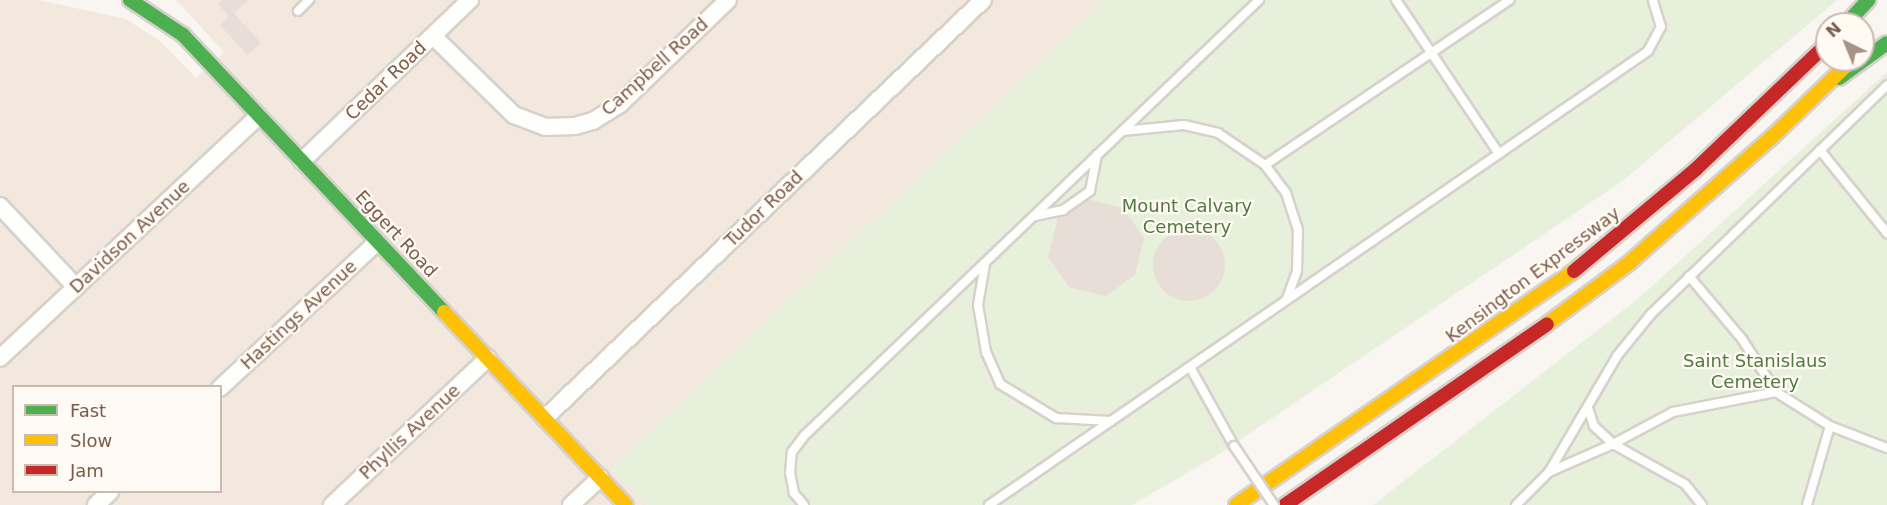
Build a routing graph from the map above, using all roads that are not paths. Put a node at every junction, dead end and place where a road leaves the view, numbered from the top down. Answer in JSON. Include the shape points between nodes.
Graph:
{"nodes":[{"id":1,"x":130,"y":0,"type":"edge"},
{"id":2,"x":309,"y":0,"type":"edge"},
{"id":3,"x":470,"y":0,"type":"edge"},
{"id":4,"x":728,"y":0,"type":"edge"},
{"id":5,"x":983,"y":0,"type":"edge"},
{"id":6,"x":1259,"y":0,"type":"edge"},
{"id":7,"x":1396,"y":0,"type":"edge"},
{"id":8,"x":1510,"y":0,"type":"edge"},
{"id":9,"x":1653,"y":0,"type":"edge"},
{"id":10,"x":1868,"y":0,"type":"edge"},
{"id":11,"x":154,"y":6,"type":"edge"},
{"id":12,"x":298,"y":11,"type":"dead end"},
{"id":13,"x":1857,"y":12,"type":"edge"},
{"id":14,"x":433,"y":36,"type":"junction"},
{"id":15,"x":1883,"y":37,"type":"edge"},
{"id":16,"x":1432,"y":53,"type":"junction"},
{"id":17,"x":1815,"y":56,"type":"edge"},
{"id":18,"x":1840,"y":72,"type":"edge"},
{"id":19,"x":1887,"y":85,"type":"edge"},
{"id":20,"x":1821,"y":92,"type":"junction"},
{"id":21,"x":259,"y":116,"type":"junction"},
{"id":22,"x":1123,"y":131,"type":"junction"},
{"id":23,"x":1820,"y":150,"type":"junction"},
{"id":24,"x":1499,"y":154,"type":"junction"},
{"id":25,"x":1097,"y":155,"type":"junction"},
{"id":26,"x":302,"y":161,"type":"junction"},
{"id":27,"x":1265,"y":165,"type":"junction"},
{"id":28,"x":0,"y":206,"type":"edge"},
{"id":29,"x":1033,"y":216,"type":"junction"},
{"id":30,"x":1887,"y":233,"type":"edge"},
{"id":31,"x":377,"y":242,"type":"junction"},
{"id":32,"x":985,"y":262,"type":"junction"},
{"id":33,"x":1689,"y":276,"type":"junction"},
{"id":34,"x":76,"y":287,"type":"junction"},
{"id":35,"x":1287,"y":299,"type":"junction"},
{"id":36,"x":0,"y":358,"type":"edge"},
{"id":37,"x":488,"y":358,"type":"junction"},
{"id":38,"x":1190,"y":367,"type":"junction"},
{"id":39,"x":222,"y":386,"type":"edge"},
{"id":40,"x":1776,"y":392,"type":"junction"},
{"id":41,"x":1588,"y":407,"type":"junction"},
{"id":42,"x":545,"y":418,"type":"junction"},
{"id":43,"x":1112,"y":421,"type":"junction"},
{"id":44,"x":1830,"y":426,"type":"junction"},
{"id":45,"x":1613,"y":444,"type":"junction"},
{"id":46,"x":1887,"y":448,"type":"edge"},
{"id":47,"x":1550,"y":472,"type":"junction"},
{"id":48,"x":600,"y":478,"type":"junction"},
{"id":49,"x":109,"y":493,"type":"edge"},
{"id":50,"x":96,"y":505,"type":"edge"},
{"id":51,"x":332,"y":505,"type":"edge"},
{"id":52,"x":571,"y":505,"type":"edge"},
{"id":53,"x":626,"y":505,"type":"edge"},
{"id":54,"x":804,"y":505,"type":"edge"},
{"id":55,"x":989,"y":505,"type":"edge"},
{"id":56,"x":1236,"y":505,"type":"edge"},
{"id":57,"x":1274,"y":505,"type":"edge"},
{"id":58,"x":1285,"y":505,"type":"edge"},
{"id":59,"x":1516,"y":505,"type":"edge"},
{"id":60,"x":1702,"y":505,"type":"edge"},
{"id":61,"x":1807,"y":505,"type":"edge"}],
"edges":[{"from":1,"to":11,"type":"main road","name":"Eggert Road"},
{"from":2,"to":12,"type":"lane"},
{"from":3,"to":14,"type":"street","name":"Cedar Road"},
{"from":4,"to":14,"type":"street","name":"Campbell Road","via":[[619,105],[593,121],[575,126],[545,127],[514,116]]},
{"from":5,"to":42,"type":"street","name":"Tudor Road"},
{"from":6,"to":22,"type":"lane"},
{"from":7,"to":16,"type":"lane"},
{"from":8,"to":16,"type":"lane"},
{"from":9,"to":24,"type":"lane","via":[[1661,27],[1648,51]]},
{"from":10,"to":13,"type":"main road"},
{"from":11,"to":21,"type":"main road","name":"Eggert Road"},
{"from":14,"to":26,"type":"street","name":"Cedar Road"},
{"from":15,"to":20,"type":"main road"},
{"from":16,"to":24,"type":"lane"},
{"from":16,"to":27,"type":"lane"},
{"from":17,"to":56,"type":"main road","name":"Kensington Expressway","via":[[1696,170],[1576,269]]},
{"from":18,"to":20,"type":"main road"},
{"from":19,"to":23,"type":"lane"},
{"from":20,"to":58,"type":"main road","via":[[1629,263],[1531,336]]},
{"from":21,"to":26,"type":"main road","name":"Eggert Road"},
{"from":21,"to":34,"type":"street","name":"Davidson Avenue"},
{"from":22,"to":25,"type":"lane"},
{"from":22,"to":27,"type":"lane","via":[[1184,125],[1218,133]]},
{"from":23,"to":30,"type":"lane"},
{"from":23,"to":33,"type":"lane"},
{"from":24,"to":35,"type":"lane"},
{"from":25,"to":29,"type":"lane"},
{"from":25,"to":29,"type":"lane","via":[[1090,191],[1063,210]]},
{"from":26,"to":31,"type":"main road","name":"Eggert Road"},
{"from":27,"to":35,"type":"lane","via":[[1286,194],[1298,230],[1297,271]]},
{"from":28,"to":34,"type":"street"},
{"from":29,"to":32,"type":"lane"},
{"from":31,"to":37,"type":"main road","name":"Eggert Road"},
{"from":31,"to":39,"type":"street","name":"Hastings Avenue"},
{"from":32,"to":43,"type":"lane","via":[[978,305],[986,352],[1000,384],[1056,417]]},
{"from":32,"to":54,"type":"lane","via":[[792,452],[790,473],[794,493]]},
{"from":33,"to":40,"type":"lane","via":[[1742,339]]},
{"from":33,"to":41,"type":"lane","via":[[1617,356]]},
{"from":34,"to":36,"type":"street","name":"Davidson Avenue"},
{"from":35,"to":38,"type":"lane"},
{"from":37,"to":42,"type":"main road","name":"Eggert Road"},
{"from":37,"to":51,"type":"street","name":"Phyllis Avenue"},
{"from":38,"to":43,"type":"lane"},
{"from":38,"to":57,"type":"lane","bridge":true,"via":[[1234,446]]},
{"from":40,"to":44,"type":"lane"},
{"from":40,"to":45,"type":"lane","via":[[1673,412]]},
{"from":41,"to":45,"type":"lane","via":[[1594,426]]},
{"from":41,"to":47,"type":"lane"},
{"from":42,"to":48,"type":"main road","name":"Eggert Road"},
{"from":43,"to":55,"type":"lane"},
{"from":44,"to":46,"type":"lane"},
{"from":44,"to":61,"type":"lane"},
{"from":45,"to":47,"type":"lane"},
{"from":45,"to":60,"type":"lane","via":[[1684,484]]},
{"from":47,"to":59,"type":"lane"},
{"from":48,"to":52,"type":"street"},
{"from":48,"to":53,"type":"main road","name":"Eggert Road"},
{"from":49,"to":50,"type":"street"}]}
